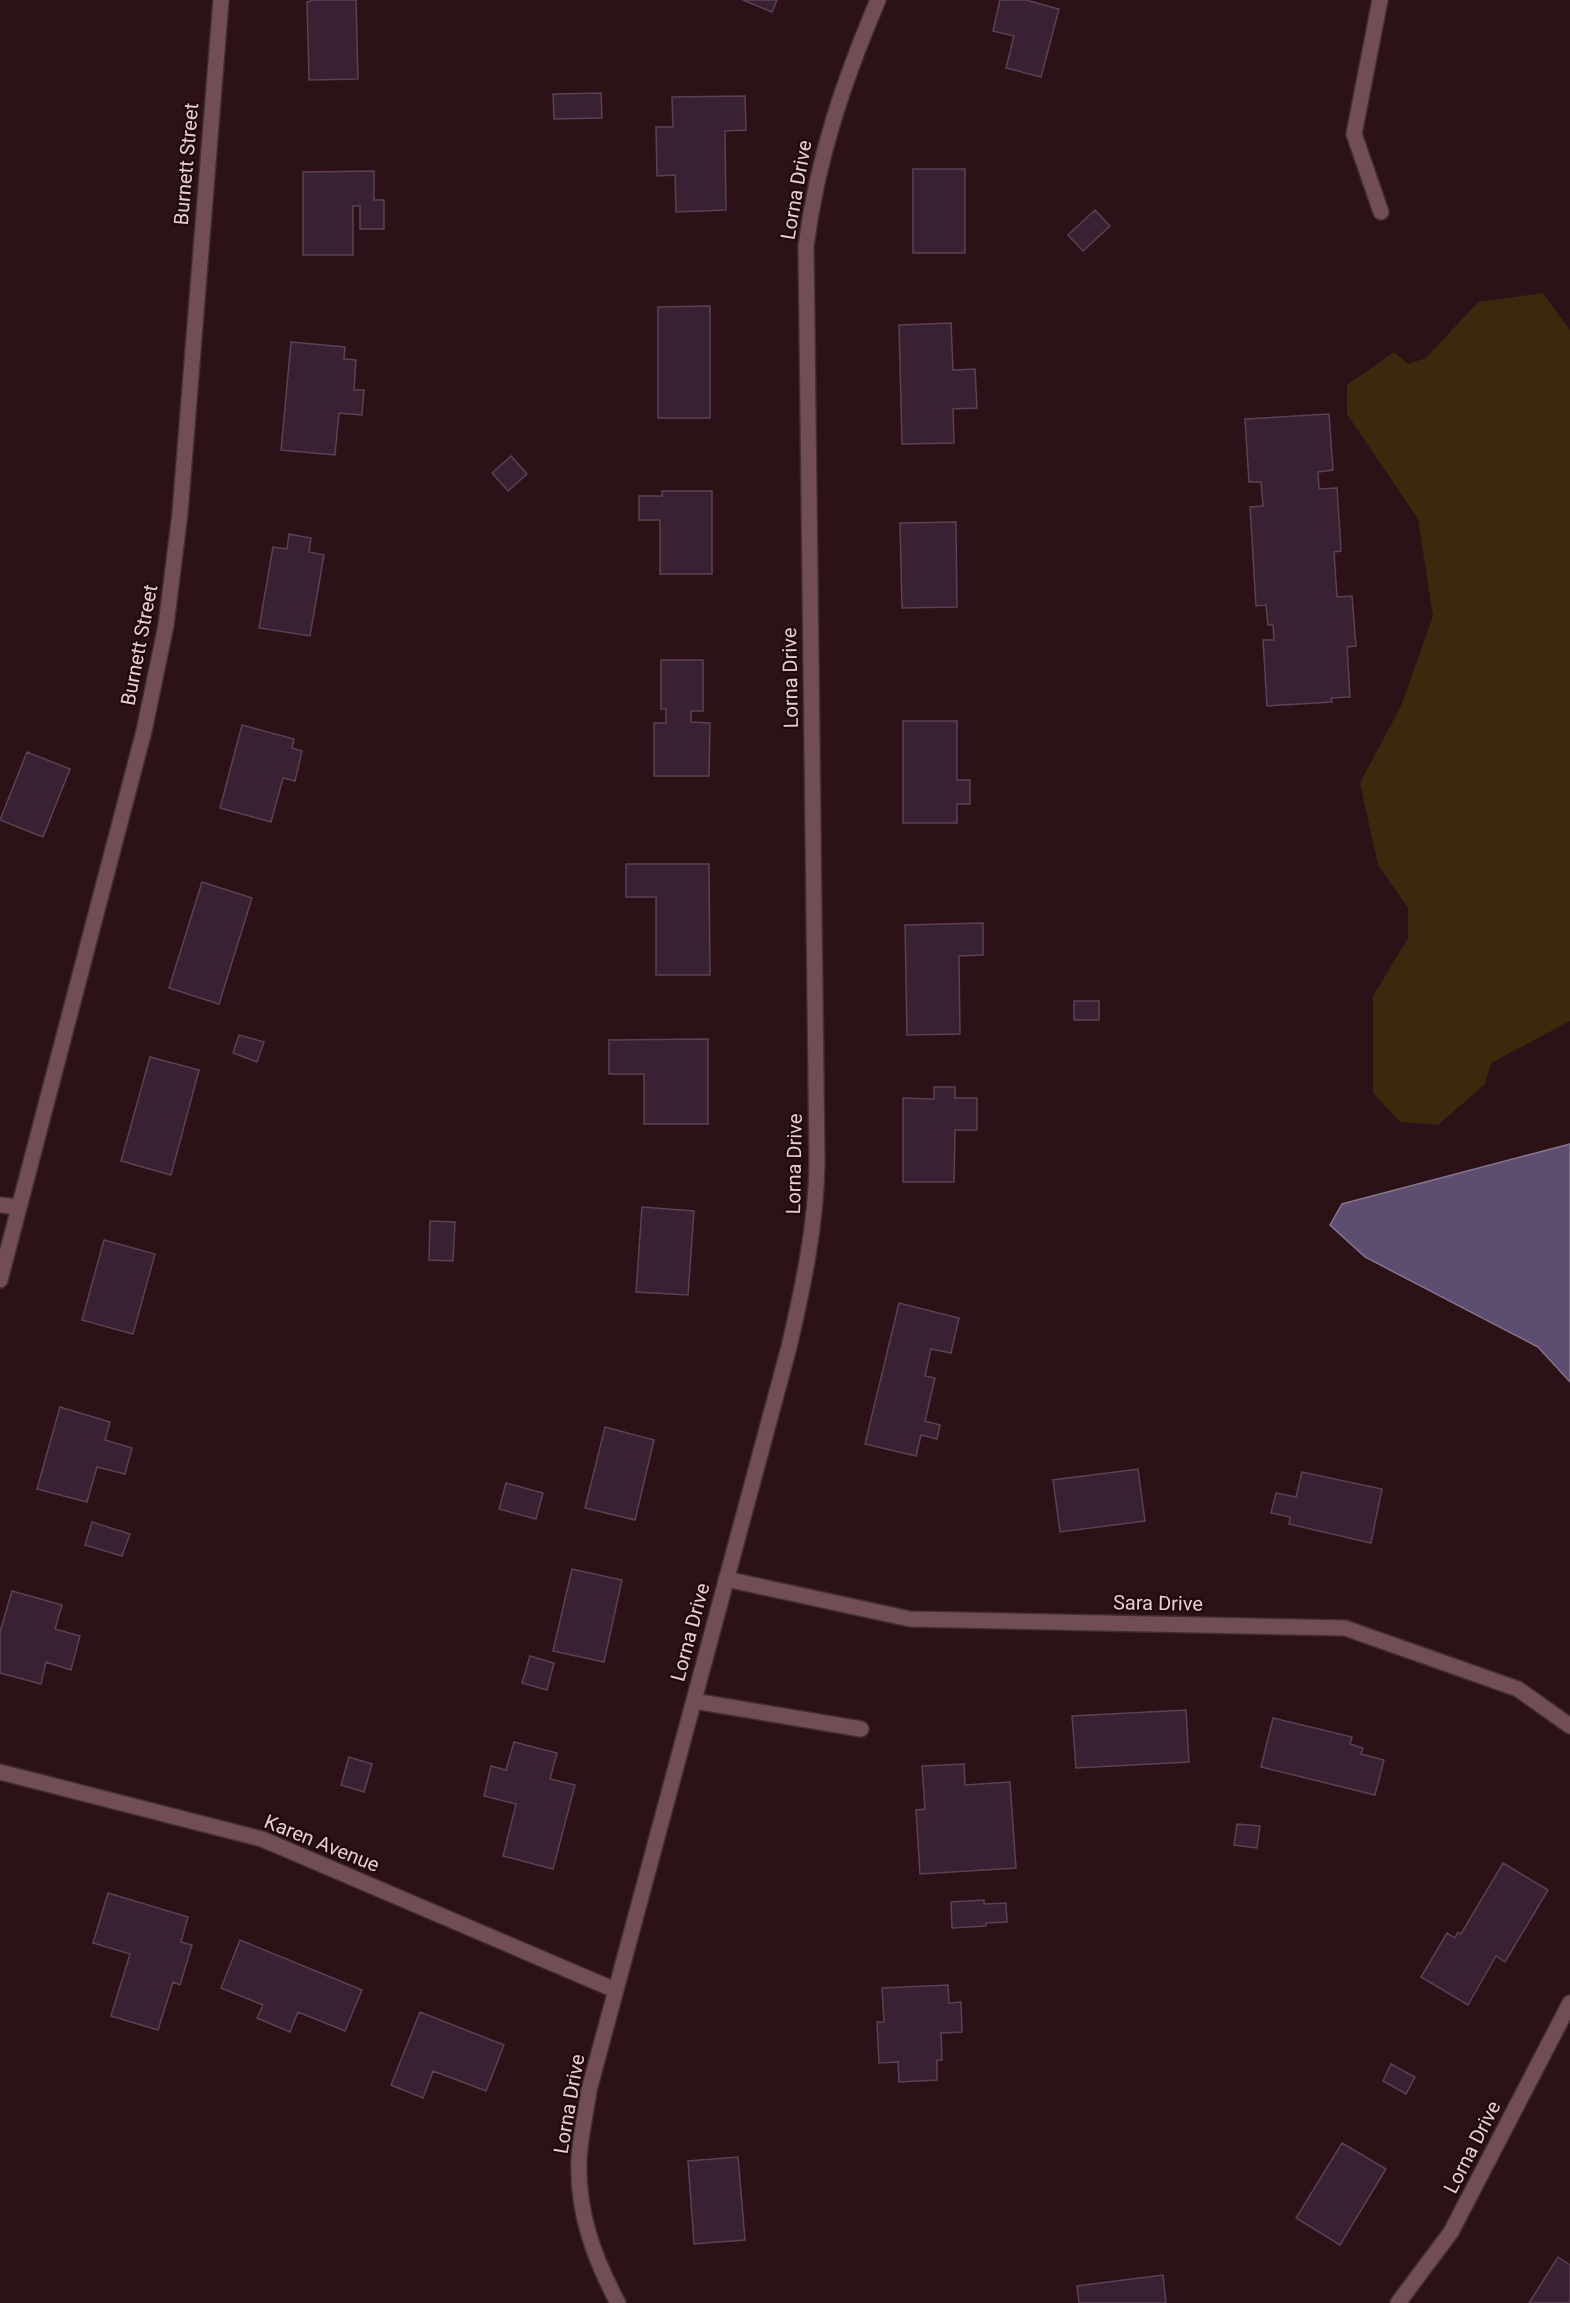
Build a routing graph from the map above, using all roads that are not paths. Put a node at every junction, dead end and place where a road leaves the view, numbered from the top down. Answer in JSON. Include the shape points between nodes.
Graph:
{"nodes":[{"id":1,"x":221,"y":0,"type":"edge"},
{"id":2,"x":878,"y":0,"type":"edge"},
{"id":3,"x":1380,"y":0,"type":"edge"},
{"id":4,"x":1381,"y":212,"type":"dead end"},
{"id":5,"x":0,"y":1205,"type":"edge"},
{"id":6,"x":19,"y":1207,"type":"junction"},
{"id":7,"x":0,"y":1280,"type":"edge"},
{"id":8,"x":726,"y":1579,"type":"junction"},
{"id":9,"x":693,"y":1701,"type":"junction"},
{"id":10,"x":1570,"y":1726,"type":"edge"},
{"id":11,"x":861,"y":1729,"type":"dead end"},
{"id":12,"x":0,"y":1773,"type":"edge"},
{"id":13,"x":615,"y":1990,"type":"junction"},
{"id":14,"x":1570,"y":2003,"type":"edge"},
{"id":15,"x":618,"y":2303,"type":"edge"},
{"id":16,"x":1398,"y":2303,"type":"edge"}],
"edges":[{"from":1,"to":6,"type":"street","name":"Burnett Street","via":[[180,513],[169,606],[144,731]]},
{"from":2,"to":8,"type":"street","name":"Lorna Drive","via":[[847,72],[832,120],[806,246],[815,1211],[789,1347]]},
{"from":3,"to":4,"type":"street","via":[[1354,134]]},
{"from":5,"to":6,"type":"street"},
{"from":6,"to":7,"type":"street","name":"Burnett Street"},
{"from":8,"to":9,"type":"street","name":"Lorna Drive"},
{"from":8,"to":10,"type":"street","name":"Sara Drive","via":[[910,1619],[1345,1628],[1518,1689]]},
{"from":9,"to":11,"type":"street"},
{"from":9,"to":13,"type":"street","name":"Lorna Drive"},
{"from":12,"to":13,"type":"street","name":"Karen Avenue","via":[[262,1839]]},
{"from":13,"to":15,"type":"street","name":"Lorna Drive","via":[[589,2090],[579,2159],[585,2221],[600,2267]]},
{"from":14,"to":16,"type":"street","name":"Lorna Drive","via":[[1451,2232]]}]}
